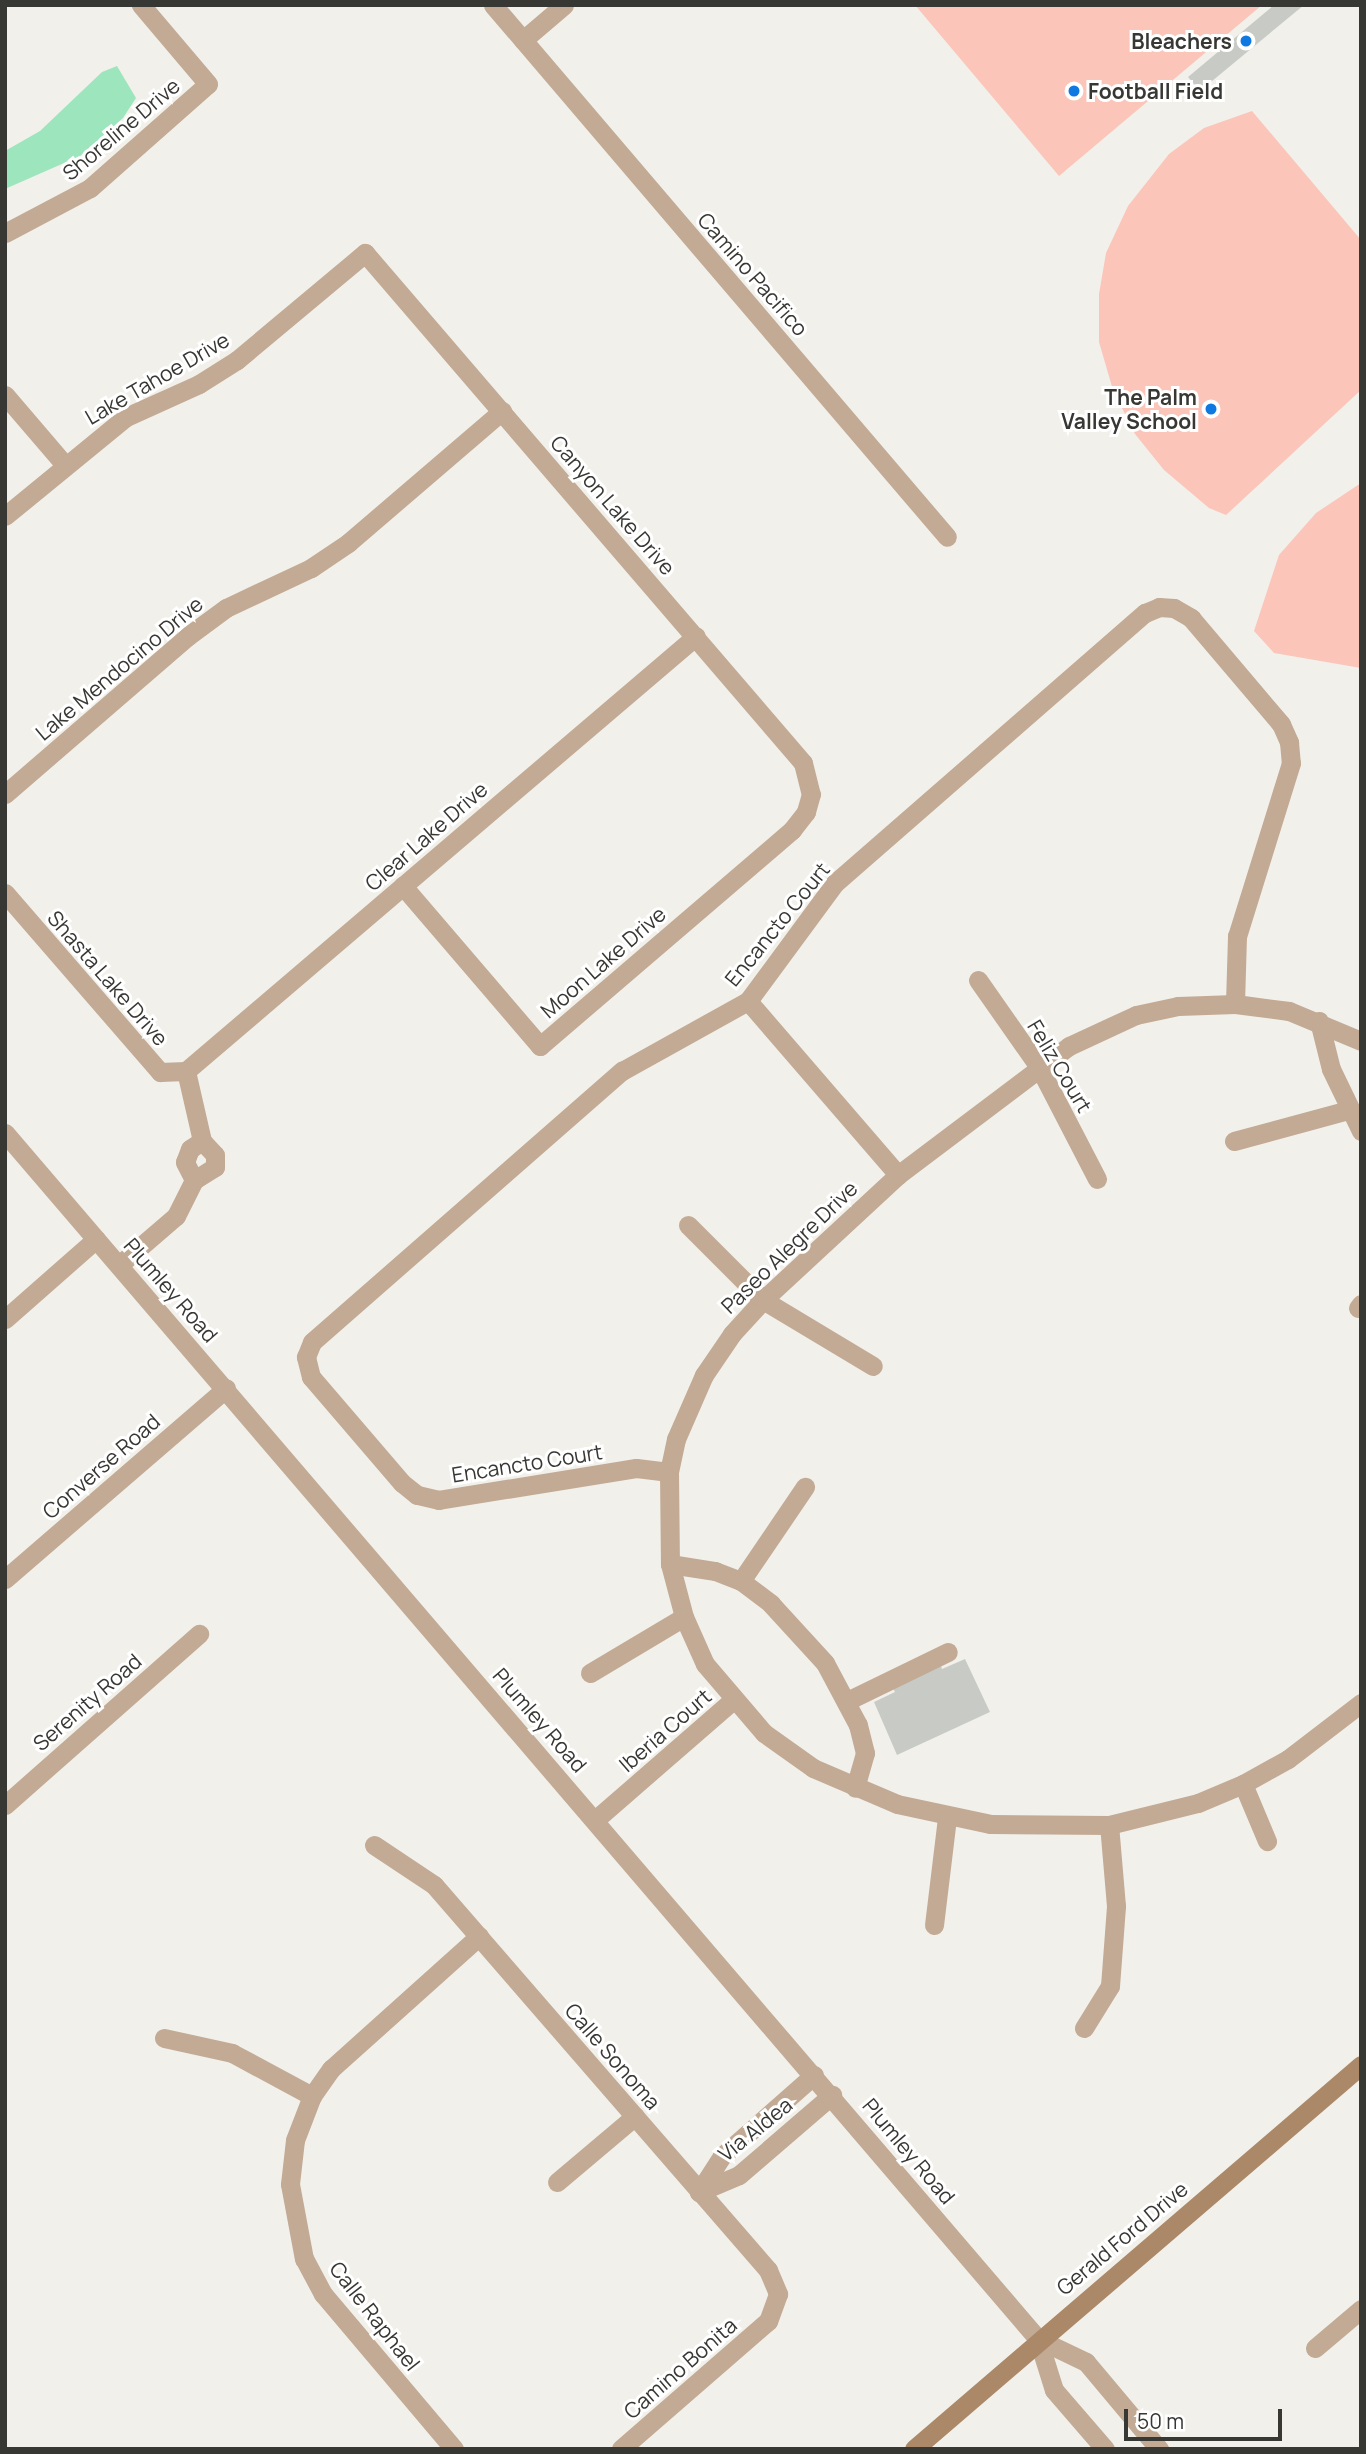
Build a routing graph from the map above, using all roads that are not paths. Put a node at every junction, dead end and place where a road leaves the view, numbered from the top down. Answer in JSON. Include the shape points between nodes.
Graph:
{"nodes":[{"id":1,"x":141,"y":5,"type":"edge"},
{"id":2,"x":493,"y":5,"type":"edge"},
{"id":3,"x":564,"y":5,"type":"edge"},
{"id":4,"x":523,"y":40,"type":"junction"},
{"id":5,"x":5,"y":233,"type":"edge"},
{"id":6,"x":365,"y":254,"type":"joint"},
{"id":7,"x":5,"y":395,"type":"edge"},
{"id":8,"x":502,"y":411,"type":"junction"},
{"id":9,"x":65,"y":465,"type":"junction"},
{"id":10,"x":5,"y":516,"type":"edge"},
{"id":11,"x":947,"y":537,"type":"dead end"},
{"id":12,"x":696,"y":636,"type":"junction"},
{"id":13,"x":5,"y":793,"type":"edge"},
{"id":14,"x":811,"y":794,"type":"joint"},
{"id":15,"x":403,"y":886,"type":"junction"},
{"id":16,"x":5,"y":893,"type":"edge"},
{"id":17,"x":978,"y":980,"type":"dead end"},
{"id":18,"x":748,"y":1001,"type":"junction"},
{"id":19,"x":1235,"y":1004,"type":"junction"},
{"id":20,"x":1319,"y":1021,"type":"junction"},
{"id":21,"x":1361,"y":1041,"type":"edge"},
{"id":22,"x":1039,"y":1068,"type":"junction"},
{"id":23,"x":186,"y":1071,"type":"junction"},
{"id":24,"x":1348,"y":1110,"type":"junction"},
{"id":25,"x":1361,"y":1131,"type":"edge"},
{"id":26,"x":5,"y":1133,"type":"edge"},
{"id":27,"x":1234,"y":1141,"type":"dead end"},
{"id":28,"x":898,"y":1175,"type":"junction"},
{"id":29,"x":1097,"y":1179,"type":"dead end"},
{"id":30,"x":688,"y":1224,"type":"dead end"},
{"id":31,"x":96,"y":1239,"type":"junction"},
{"id":32,"x":119,"y":1265,"type":"junction"},
{"id":33,"x":763,"y":1300,"type":"junction"},
{"id":34,"x":5,"y":1319,"type":"edge"},
{"id":35,"x":873,"y":1366,"type":"dead end"},
{"id":36,"x":226,"y":1388,"type":"junction"},
{"id":37,"x":669,"y":1472,"type":"junction"},
{"id":38,"x":805,"y":1487,"type":"dead end"},
{"id":39,"x":670,"y":1564,"type":"junction"},
{"id":40,"x":5,"y":1579,"type":"edge"},
{"id":41,"x":741,"y":1581,"type":"junction"},
{"id":42,"x":684,"y":1617,"type":"junction"},
{"id":43,"x":199,"y":1634,"type":"dead end"},
{"id":44,"x":948,"y":1652,"type":"dead end"},
{"id":45,"x":590,"y":1674,"type":"dead end"},
{"id":46,"x":732,"y":1701,"type":"junction"},
{"id":47,"x":847,"y":1701,"type":"junction"},
{"id":48,"x":1361,"y":1703,"type":"edge"},
{"id":49,"x":1243,"y":1784,"type":"junction"},
{"id":50,"x":855,"y":1788,"type":"junction"},
{"id":51,"x":5,"y":1805,"type":"edge"},
{"id":52,"x":947,"y":1817,"type":"junction"},
{"id":53,"x":595,"y":1820,"type":"junction"},
{"id":54,"x":1109,"y":1825,"type":"junction"},
{"id":55,"x":1267,"y":1841,"type":"dead end"},
{"id":56,"x":374,"y":1845,"type":"dead end"},
{"id":57,"x":934,"y":1925,"type":"dead end"},
{"id":58,"x":478,"y":1936,"type":"junction"},
{"id":59,"x":1084,"y":2028,"type":"dead end"},
{"id":60,"x":164,"y":2038,"type":"dead end"},
{"id":61,"x":1361,"y":2065,"type":"edge"},
{"id":62,"x":814,"y":2075,"type":"junction"},
{"id":63,"x":832,"y":2095,"type":"junction"},
{"id":64,"x":312,"y":2096,"type":"junction"},
{"id":65,"x":635,"y":2116,"type":"junction"},
{"id":66,"x":557,"y":2182,"type":"dead end"},
{"id":67,"x":699,"y":2192,"type":"junction"},
{"id":68,"x":1361,"y":2309,"type":"edge"},
{"id":69,"x":768,"y":2321,"type":"joint"},
{"id":70,"x":1038,"y":2339,"type":"junction"},
{"id":71,"x":1315,"y":2348,"type":"dead end"},
{"id":72,"x":454,"y":2449,"type":"edge"},
{"id":73,"x":621,"y":2449,"type":"edge"},
{"id":74,"x":914,"y":2449,"type":"edge"},
{"id":75,"x":1105,"y":2449,"type":"edge"},
{"id":76,"x":1159,"y":2449,"type":"edge"}],
"edges":[{"from":1,"to":5,"type":"street","name":"Shoreline Drive","via":[[208,84],[90,188]]},
{"from":2,"to":4,"type":"street","name":"Camino Pacifico"},
{"from":3,"to":4,"type":"street"},
{"from":4,"to":11,"type":"street","name":"Camino Pacifico"},
{"from":6,"to":8,"type":"street","name":"Canyon Lake Drive"},
{"from":6,"to":9,"type":"street","name":"Lake Tahoe Drive","via":[[237,360],[199,384],[126,417]]},
{"from":7,"to":9,"type":"street"},
{"from":8,"to":12,"type":"street","name":"Canyon Lake Drive"},
{"from":8,"to":13,"type":"street","name":"Lake Mendocino Drive","via":[[348,543],[311,568],[226,608],[188,636]]},
{"from":9,"to":10,"type":"street","name":"Lake Tahoe Drive"},
{"from":12,"to":14,"type":"street","name":"Canyon Lake Drive","via":[[803,762]]},
{"from":12,"to":15,"type":"street","name":"Clear Lake Drive"},
{"from":14,"to":15,"type":"street","name":"Moon Lake Drive","via":[[806,812],[792,830],[540,1046]]},
{"from":15,"to":23,"type":"street","name":"Clear Lake Drive"},
{"from":16,"to":23,"type":"street","name":"Shasta Lake Drive","via":[[160,1072]]},
{"from":17,"to":22,"type":"street","name":"Feliz Court"},
{"from":18,"to":19,"type":"street","name":"Encancto Court","via":[[835,883],[1145,613],[1159,607],[1174,608],[1191,618],[1281,724],[1289,742],[1291,763],[1237,936]]},
{"from":18,"to":28,"type":"street"},
{"from":18,"to":37,"type":"street","name":"Encancto Court","via":[[622,1071],[312,1342],[306,1357],[311,1377],[417,1495],[439,1500],[636,1468]]},
{"from":19,"to":20,"type":"street","name":"Paseo Alegre Drive","via":[[1289,1011]]},
{"from":19,"to":22,"type":"street","name":"Paseo Alegre Drive","via":[[1178,1006],[1136,1015],[1100,1030]]},
{"from":20,"to":21,"type":"street","name":"Paseo Alegre Drive"},
{"from":20,"to":24,"type":"street"},
{"from":22,"to":28,"type":"street","name":"Paseo Alegre Drive"},
{"from":22,"to":29,"type":"street","name":"Feliz Court"},
{"from":23,"to":32,"type":"street","via":[[202,1141],[215,1155],[215,1167],[194,1180],[176,1216]]},
{"from":24,"to":25,"type":"street"},
{"from":24,"to":27,"type":"street"},
{"from":26,"to":31,"type":"street","name":"Plumley Road"},
{"from":28,"to":33,"type":"street","name":"Paseo Alegre Drive"},
{"from":30,"to":33,"type":"street"},
{"from":31,"to":32,"type":"street","name":"Plumley Road"},
{"from":31,"to":34,"type":"street"},
{"from":32,"to":36,"type":"street","name":"Plumley Road"},
{"from":33,"to":35,"type":"street"},
{"from":33,"to":37,"type":"street","name":"Paseo Alegre Drive","via":[[704,1375],[676,1439]]},
{"from":36,"to":40,"type":"street","name":"Converse Road"},
{"from":36,"to":53,"type":"street","name":"Plumley Road"},
{"from":37,"to":39,"type":"street","name":"Paseo Alegre Drive"},
{"from":38,"to":41,"type":"street"},
{"from":39,"to":41,"type":"street","via":[[715,1571]]},
{"from":39,"to":42,"type":"street","name":"Paseo Alegre Drive"},
{"from":41,"to":47,"type":"street","via":[[800,1634]]},
{"from":42,"to":45,"type":"street"},
{"from":42,"to":46,"type":"street","name":"Paseo Alegre Drive","via":[[705,1664]]},
{"from":43,"to":51,"type":"street","name":"Serenity Road"},
{"from":44,"to":47,"type":"street"},
{"from":46,"to":50,"type":"street","name":"Paseo Alegre Drive","via":[[764,1733],[803,1761]]},
{"from":46,"to":53,"type":"street","name":"Iberia Court"},
{"from":47,"to":50,"type":"street","via":[[865,1753]]},
{"from":48,"to":49,"type":"street","name":"Paseo Alegre Drive","via":[[1288,1759]]},
{"from":49,"to":54,"type":"street","name":"Paseo Alegre Drive","via":[[1198,1803]]},
{"from":49,"to":55,"type":"street"},
{"from":50,"to":52,"type":"street","name":"Paseo Alegre Drive"},
{"from":52,"to":54,"type":"street","name":"Paseo Alegre Drive","via":[[1046,1827]]},
{"from":52,"to":57,"type":"street"},
{"from":53,"to":62,"type":"street","name":"Plumley Road"},
{"from":54,"to":59,"type":"street","via":[[1116,1906],[1110,1986]]},
{"from":56,"to":58,"type":"street","name":"Calle Sonoma","via":[[434,1885]]},
{"from":58,"to":64,"type":"street","name":"Calle Raphael","via":[[355,2043]]},
{"from":58,"to":65,"type":"street","name":"Calle Sonoma"},
{"from":60,"to":64,"type":"street","via":[[232,2053]]},
{"from":61,"to":70,"type":"main road","name":"Gerald Ford Drive"},
{"from":62,"to":63,"type":"street","name":"Plumley Road"},
{"from":62,"to":67,"type":"street","name":"Via Aldea","via":[[722,2156]]},
{"from":63,"to":67,"type":"street","name":"Via Aldea","via":[[738,2175]]},
{"from":63,"to":70,"type":"street","name":"Plumley Road"},
{"from":64,"to":72,"type":"street","name":"Calle Raphael","via":[[295,2140],[290,2184],[304,2259],[323,2294]]},
{"from":65,"to":66,"type":"street"},
{"from":65,"to":67,"type":"street","name":"Calle Sonoma"},
{"from":67,"to":69,"type":"street","name":"Calle Sonoma","via":[[768,2270],[778,2294]]},
{"from":68,"to":71,"type":"street"},
{"from":69,"to":73,"type":"street","name":"Camino Bonita"},
{"from":70,"to":74,"type":"main road","name":"Gerald Ford Drive"},
{"from":70,"to":75,"type":"street","via":[[1054,2390]]},
{"from":70,"to":76,"type":"street","via":[[1086,2362]]}]}
